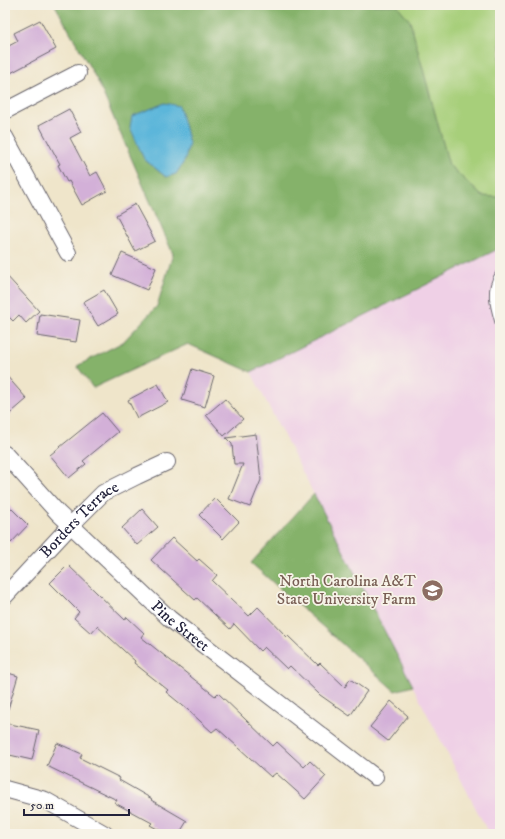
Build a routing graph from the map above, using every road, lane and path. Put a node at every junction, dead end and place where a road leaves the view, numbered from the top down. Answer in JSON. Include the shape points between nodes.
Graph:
{"nodes":[{"id":1,"x":78,"y":73,"type":"dead end"},
{"id":2,"x":5,"y":111,"type":"edge"},
{"id":3,"x":5,"y":137,"type":"edge"},
{"id":4,"x":68,"y":253,"type":"dead end"},
{"id":5,"x":500,"y":274,"type":"edge"},
{"id":6,"x":500,"y":324,"type":"edge"},
{"id":7,"x":5,"y":454,"type":"edge"},
{"id":8,"x":167,"y":462,"type":"dead end"},
{"id":9,"x":71,"y":525,"type":"junction"},
{"id":10,"x":5,"y":596,"type":"edge"},
{"id":11,"x":374,"y":778,"type":"dead end"},
{"id":12,"x":5,"y":789,"type":"edge"},
{"id":13,"x":105,"y":834,"type":"edge"}],
"edges":[{"from":1,"to":2,"type":"street"},
{"from":3,"to":4,"type":"street"},
{"from":5,"to":6,"type":"lane","via":[[493,296]]},
{"from":7,"to":9,"type":"street","name":"Pine Street","via":[[58,514]]},
{"from":8,"to":9,"type":"street","name":"Borders Terrace","via":[[103,493]]},
{"from":9,"to":10,"type":"street","name":"Borders Terrace"},
{"from":9,"to":11,"type":"street","name":"Pine Street","via":[[170,619]]},
{"from":12,"to":13,"type":"street","via":[[45,800]]}]}
